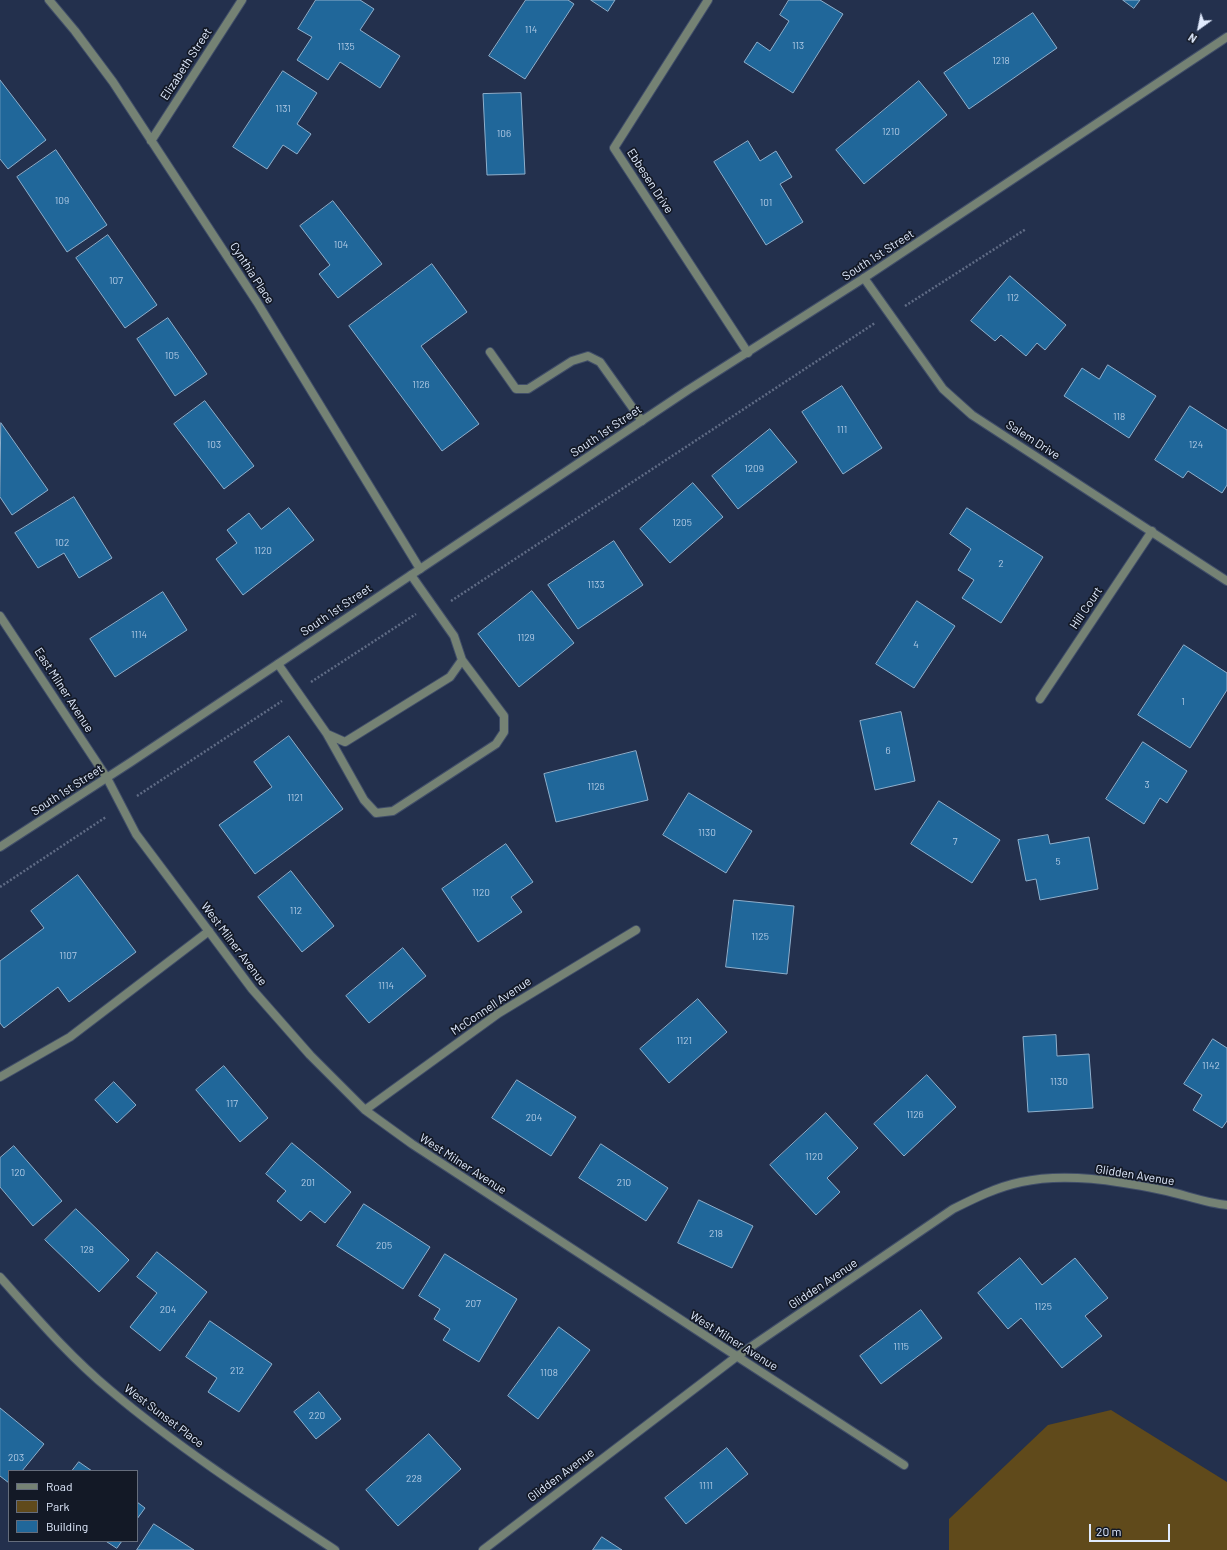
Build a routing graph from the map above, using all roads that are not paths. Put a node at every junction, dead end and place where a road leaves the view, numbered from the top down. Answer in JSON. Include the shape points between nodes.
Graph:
{"nodes":[{"id":1,"x":49,"y":0,"type":"edge"},
{"id":2,"x":242,"y":0,"type":"edge"},
{"id":3,"x":708,"y":0,"type":"edge"},
{"id":4,"x":1227,"y":37,"type":"edge"},
{"id":5,"x":151,"y":141,"type":"junction"},
{"id":6,"x":864,"y":278,"type":"junction"},
{"id":7,"x":490,"y":352,"type":"dead end"},
{"id":8,"x":748,"y":353,"type":"junction"},
{"id":9,"x":642,"y":421,"type":"junction"},
{"id":10,"x":1152,"y":531,"type":"junction"},
{"id":11,"x":420,"y":569,"type":"junction"},
{"id":12,"x":411,"y":575,"type":"junction"},
{"id":13,"x":1227,"y":581,"type":"edge"},
{"id":14,"x":0,"y":616,"type":"edge"},
{"id":15,"x":462,"y":660,"type":"junction"},
{"id":16,"x":278,"y":664,"type":"junction"},
{"id":17,"x":1040,"y":699,"type":"dead end"},
{"id":18,"x":327,"y":734,"type":"junction"},
{"id":19,"x":107,"y":778,"type":"junction"},
{"id":20,"x":0,"y":847,"type":"edge"},
{"id":21,"x":209,"y":930,"type":"junction"},
{"id":22,"x":636,"y":930,"type":"dead end"},
{"id":23,"x":0,"y":1077,"type":"edge"},
{"id":24,"x":365,"y":1110,"type":"junction"},
{"id":25,"x":1227,"y":1205,"type":"edge"},
{"id":26,"x":0,"y":1276,"type":"edge"},
{"id":27,"x":736,"y":1357,"type":"junction"},
{"id":28,"x":904,"y":1465,"type":"dead end"},
{"id":29,"x":335,"y":1550,"type":"edge"},
{"id":30,"x":483,"y":1550,"type":"edge"}],
"edges":[{"from":1,"to":5,"type":"street","name":"Cynthia Place","via":[[113,82]]},
{"from":2,"to":5,"type":"street","name":"Elizabeth Street"},
{"from":3,"to":8,"type":"street","name":"Ebbesen Drive","via":[[614,148]]},
{"from":4,"to":6,"type":"street","name":"South 1st Street"},
{"from":5,"to":11,"type":"street","name":"Cynthia Place","via":[[257,302]]},
{"from":6,"to":8,"type":"street","name":"South 1st Street"},
{"from":6,"to":10,"type":"street","name":"Salem Drive","via":[[943,389],[957,403]]},
{"from":7,"to":9,"type":"street","via":[[516,388],[528,389],[572,361],[588,356],[600,362]]},
{"from":8,"to":9,"type":"street","name":"South 1st Street"},
{"from":9,"to":11,"type":"street","name":"South 1st Street"},
{"from":10,"to":13,"type":"street","name":"Salem Drive"},
{"from":10,"to":17,"type":"street","name":"Hill Court"},
{"from":11,"to":12,"type":"street","name":"South 1st Street"},
{"from":12,"to":15,"type":"street","via":[[454,636]]},
{"from":12,"to":16,"type":"street","name":"South 1st Street"},
{"from":14,"to":19,"type":"street","name":"East Milner Avenue"},
{"from":15,"to":18,"type":"street","via":[[450,677],[345,742]]},
{"from":15,"to":18,"type":"street","via":[[504,716],[504,732],[496,744],[393,811],[376,813],[364,800]]},
{"from":16,"to":18,"type":"street"},
{"from":16,"to":19,"type":"street","name":"South 1st Street"},
{"from":19,"to":20,"type":"street","name":"South 1st Street"},
{"from":19,"to":21,"type":"street","name":"West Milner Avenue","via":[[136,834]]},
{"from":21,"to":23,"type":"street","via":[[70,1037]]},
{"from":21,"to":24,"type":"street","name":"West Milner Avenue","via":[[252,989],[310,1055]]},
{"from":22,"to":24,"type":"street","name":"McConnell Avenue","via":[[500,1013]]},
{"from":24,"to":27,"type":"street","name":"West Milner Avenue","via":[[412,1144]]},
{"from":25,"to":27,"type":"street","name":"Glidden Avenue","via":[[1162,1190],[1091,1179],[1037,1179],[1019,1182],[984,1193],[953,1209]]},
{"from":26,"to":29,"type":"street","name":"West Sunset Place","via":[[52,1336],[110,1390],[176,1441]]},
{"from":27,"to":28,"type":"street","name":"West Milner Avenue"},
{"from":27,"to":30,"type":"street","name":"Glidden Avenue"}]}
